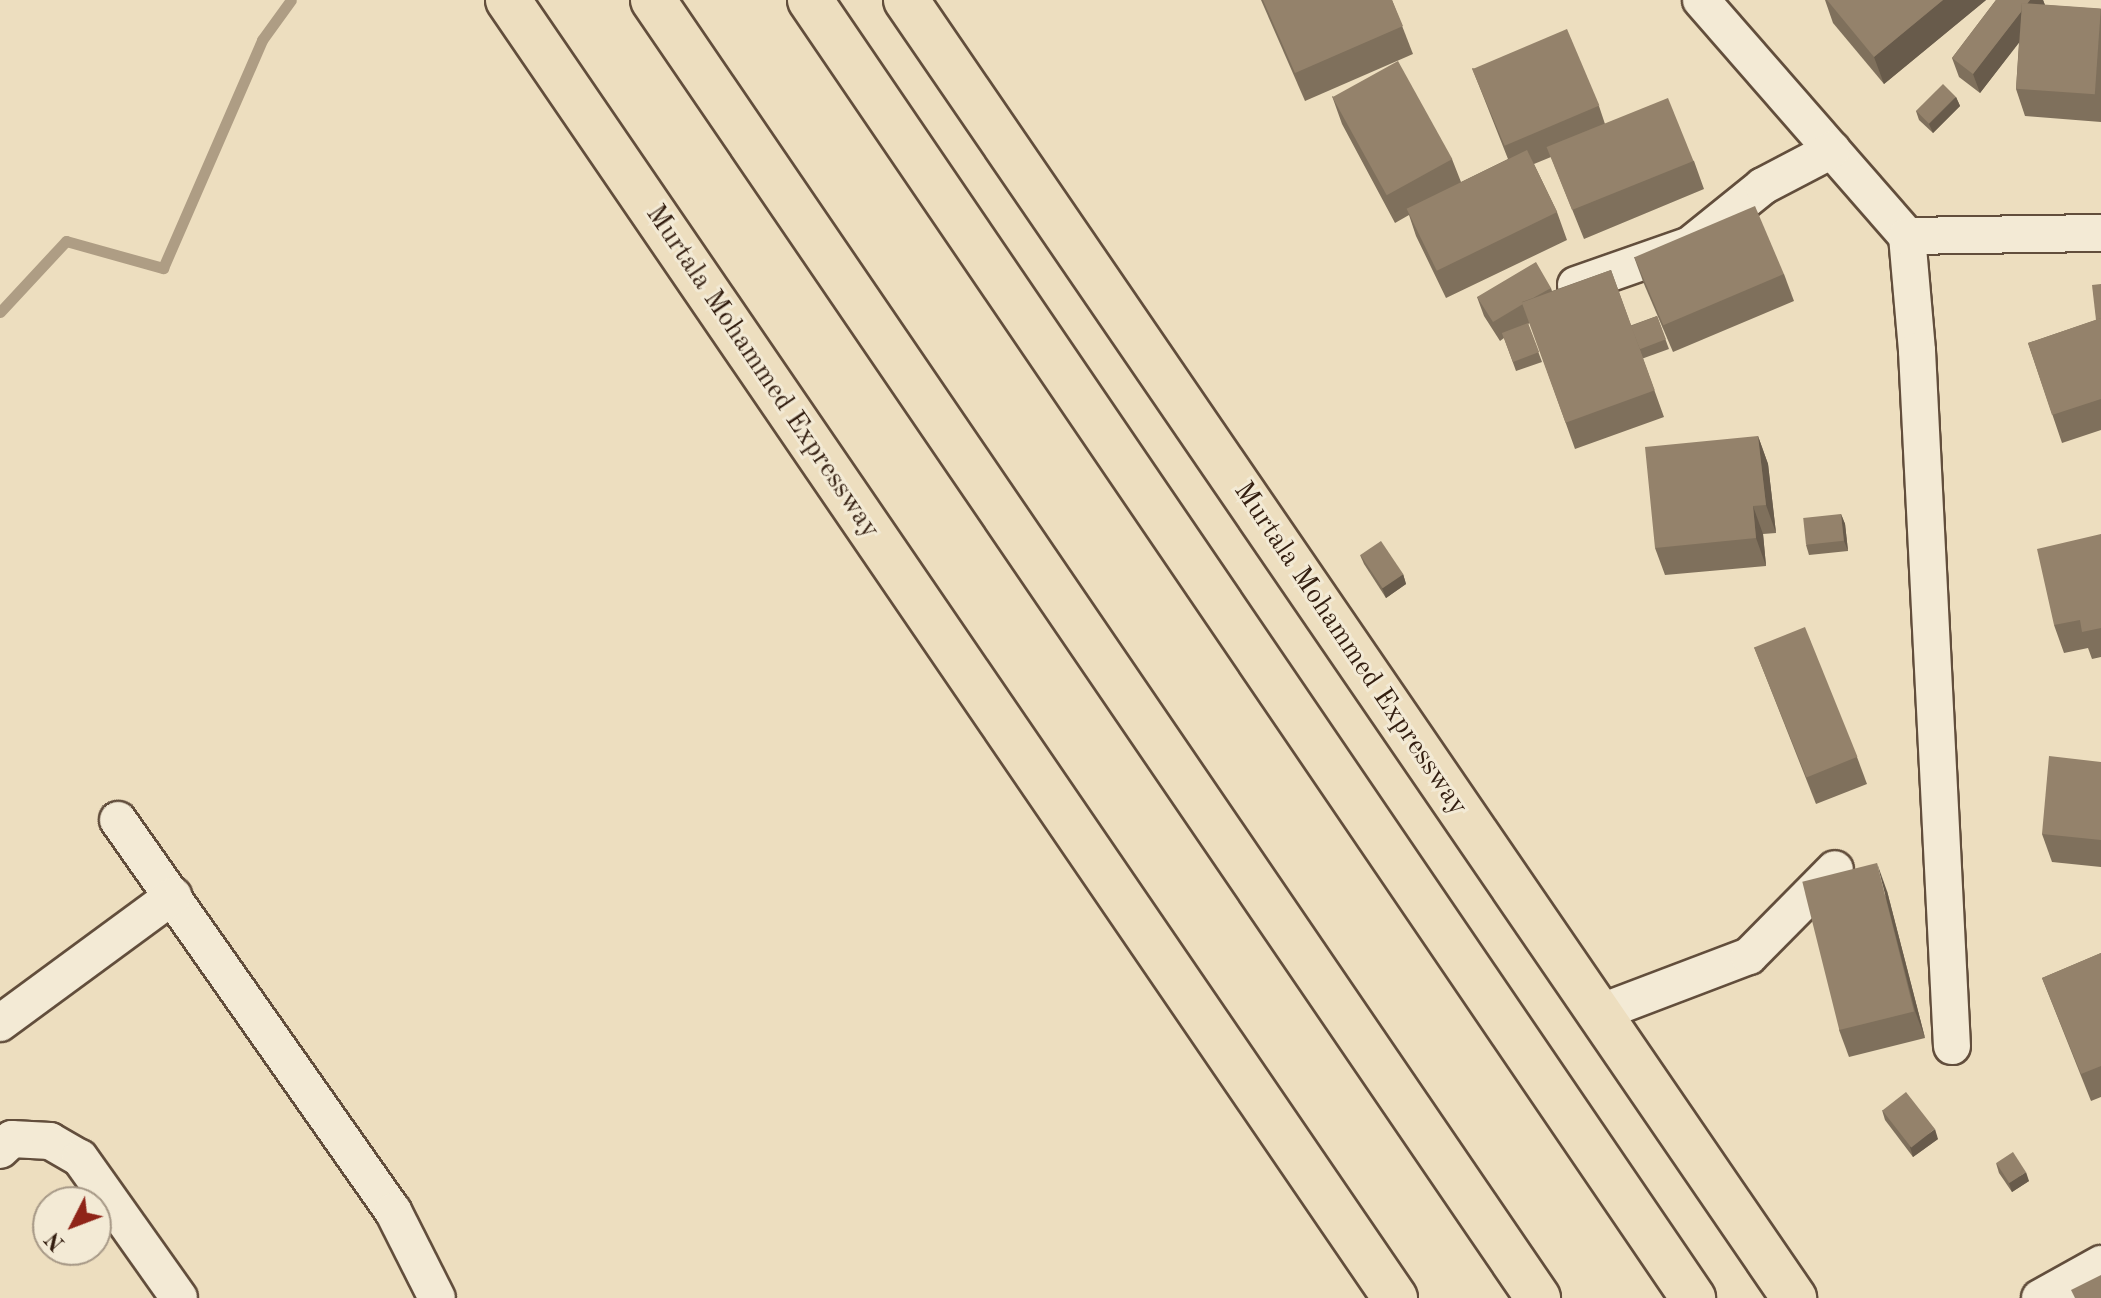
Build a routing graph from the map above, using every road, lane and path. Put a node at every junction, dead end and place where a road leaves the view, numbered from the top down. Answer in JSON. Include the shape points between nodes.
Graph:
{"nodes":[{"id":1,"x":508,"y":0,"type":"edge"},
{"id":2,"x":653,"y":0,"type":"edge"},
{"id":3,"x":810,"y":0,"type":"edge"},
{"id":4,"x":906,"y":0,"type":"edge"},
{"id":5,"x":1701,"y":0,"type":"edge"},
{"id":6,"x":1832,"y":150,"type":"junction"},
{"id":7,"x":2101,"y":233,"type":"edge"},
{"id":8,"x":1907,"y":236,"type":"junction"},
{"id":9,"x":1576,"y":285,"type":"edge"},
{"id":10,"x":118,"y":820,"type":"dead end"},
{"id":11,"x":1835,"y":869,"type":"dead end"},
{"id":12,"x":173,"y":896,"type":"junction"},
{"id":13,"x":1599,"y":1013,"type":"junction"},
{"id":14,"x":0,"y":1023,"type":"edge"},
{"id":15,"x":1952,"y":1046,"type":"dead end"},
{"id":16,"x":4,"y":1136,"type":"edge"},
{"id":17,"x":2101,"y":1264,"type":"edge"},
{"id":18,"x":168,"y":1294,"type":"edge"},
{"id":19,"x":437,"y":1298,"type":"edge"},
{"id":20,"x":1395,"y":1298,"type":"edge"},
{"id":21,"x":1538,"y":1298,"type":"edge"},
{"id":22,"x":1693,"y":1298,"type":"edge"},
{"id":23,"x":1794,"y":1298,"type":"edge"},
{"id":24,"x":2040,"y":1298,"type":"edge"}],
"edges":[{"from":1,"to":20,"type":"highway","name":"Murtala Mohammed Expressway"},
{"from":2,"to":21,"type":"highway"},
{"from":3,"to":22,"type":"highway"},
{"from":4,"to":13,"type":"highway","name":"Murtala Mohammed Expressway"},
{"from":5,"to":6,"type":"street"},
{"from":6,"to":8,"type":"street"},
{"from":6,"to":9,"type":"street","via":[[1763,186],[1690,245]]},
{"from":7,"to":8,"type":"street"},
{"from":8,"to":15,"type":"street"},
{"from":10,"to":12,"type":"street"},
{"from":11,"to":13,"type":"street","via":[[1749,956]]},
{"from":12,"to":14,"type":"street"},
{"from":12,"to":19,"type":"street","via":[[393,1211]]},
{"from":13,"to":23,"type":"highway","name":"Murtala Mohammed Expressway"},
{"from":16,"to":18,"type":"street","via":[[50,1141],[80,1158]]},
{"from":17,"to":24,"type":"street"}]}
